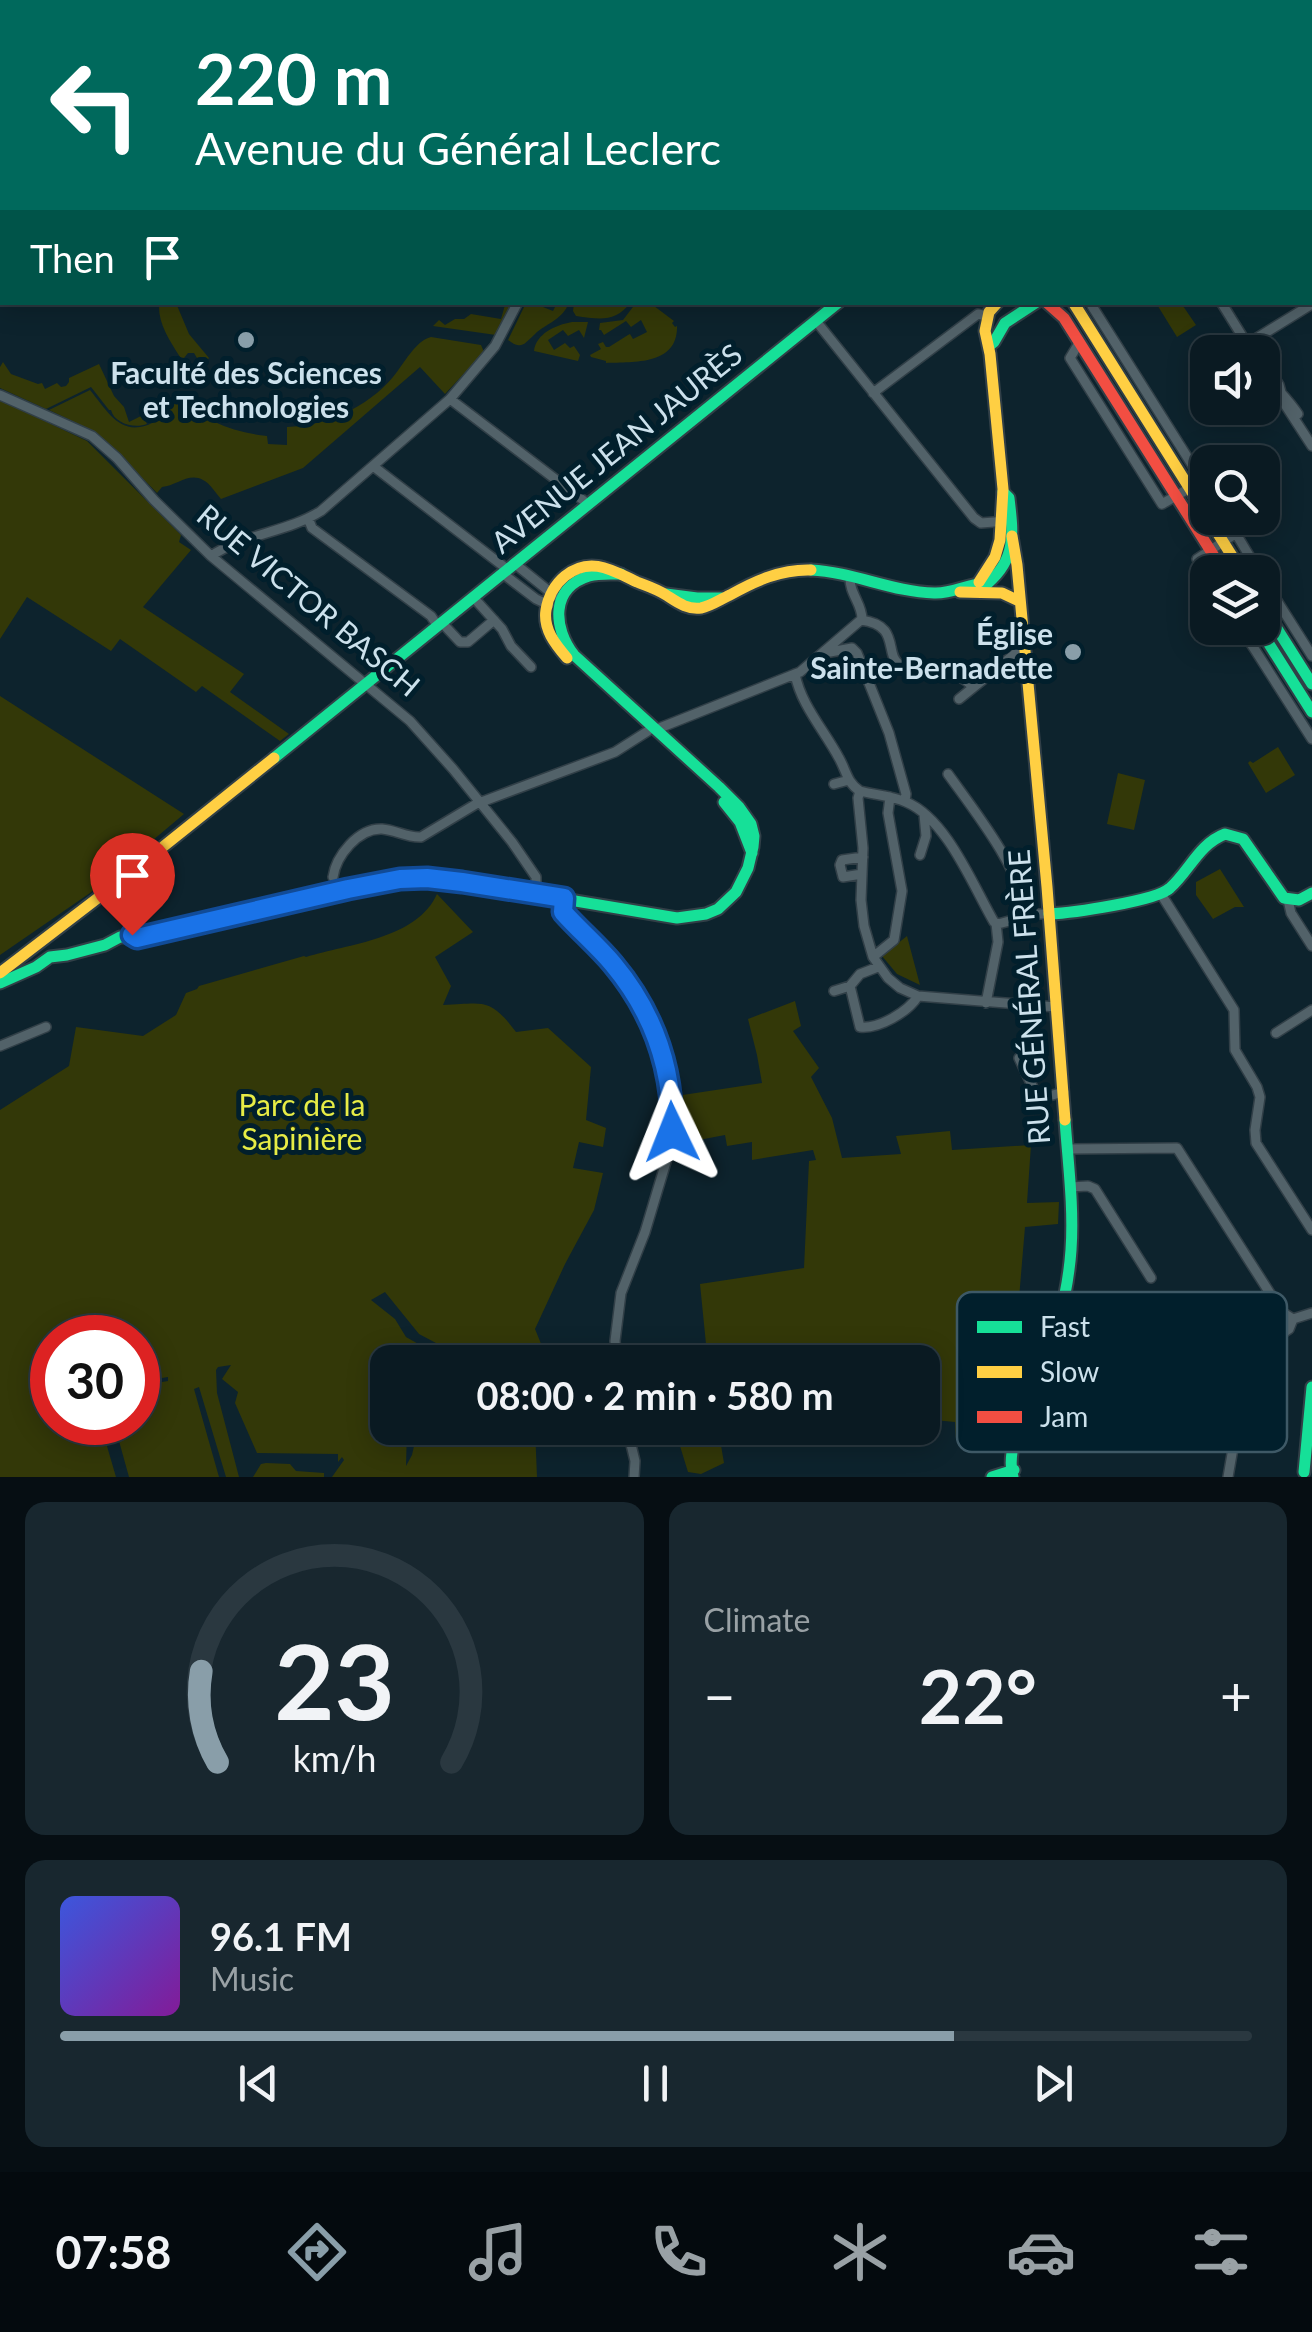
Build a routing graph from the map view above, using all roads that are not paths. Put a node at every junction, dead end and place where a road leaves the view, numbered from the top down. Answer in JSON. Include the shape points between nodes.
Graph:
{"nodes":[{"id":1,"x":516,"y":305,"type":"edge"},
{"id":2,"x":835,"y":305,"type":"edge"},
{"id":3,"x":995,"y":305,"type":"edge"},
{"id":4,"x":1032,"y":305,"type":"edge"},
{"id":5,"x":1050,"y":305,"type":"edge"},
{"id":6,"x":1074,"y":305,"type":"edge"},
{"id":7,"x":1226,"y":305,"type":"edge"},
{"id":8,"x":1311,"y":305,"type":"edge"},
{"id":9,"x":1092,"y":306,"type":"dead end"},
{"id":10,"x":987,"y":316,"type":"junction"},
{"id":11,"x":816,"y":321,"type":"junction"},
{"id":12,"x":1103,"y":324,"type":"junction"},
{"id":13,"x":1086,"y":325,"type":"junction"},
{"id":14,"x":998,"y":328,"type":"junction"},
{"id":15,"x":1245,"y":335,"type":"edge"},
{"id":16,"x":1273,"y":335,"type":"edge"},
{"id":17,"x":989,"y":346,"type":"junction"},
{"id":18,"x":1280,"y":388,"type":"edge"},
{"id":19,"x":874,"y":393,"type":"junction"},
{"id":20,"x":0,"y":394,"type":"edge"},
{"id":21,"x":1282,"y":395,"type":"junction"},
{"id":22,"x":450,"y":399,"type":"junction"},
{"id":23,"x":1312,"y":437,"type":"edge"},
{"id":24,"x":1312,"y":446,"type":"edge"},
{"id":25,"x":1190,"y":461,"type":"edge"},
{"id":26,"x":372,"y":466,"type":"junction"},
{"id":27,"x":1189,"y":489,"type":"junction"},
{"id":28,"x":1176,"y":496,"type":"junction"},
{"id":29,"x":588,"y":504,"type":"junction"},
{"id":30,"x":308,"y":518,"type":"junction"},
{"id":31,"x":1006,"y":522,"type":"junction"},
{"id":32,"x":1234,"y":535,"type":"edge"},
{"id":33,"x":1012,"y":536,"type":"junction"},
{"id":34,"x":1222,"y":542,"type":"junction"},
{"id":35,"x":1210,"y":550,"type":"junction"},
{"id":36,"x":1203,"y":555,"type":"edge"},
{"id":37,"x":1213,"y":555,"type":"edge"},
{"id":38,"x":1231,"y":555,"type":"edge"},
{"id":39,"x":211,"y":556,"type":"junction"},
{"id":40,"x":998,"y":566,"type":"junction"},
{"id":41,"x":507,"y":568,"type":"junction"},
{"id":42,"x":850,"y":576,"type":"junction"},
{"id":43,"x":1018,"y":587,"type":"junction"},
{"id":44,"x":951,"y":592,"type":"junction"},
{"id":45,"x":474,"y":596,"type":"junction"},
{"id":46,"x":1020,"y":601,"type":"junction"},
{"id":47,"x":555,"y":602,"type":"junction"},
{"id":48,"x":1280,"y":605,"type":"edge"},
{"id":49,"x":494,"y":620,"type":"junction"},
{"id":50,"x":861,"y":620,"type":"junction"},
{"id":51,"x":440,"y":624,"type":"junction"},
{"id":52,"x":1280,"y":633,"type":"edge"},
{"id":53,"x":1252,"y":645,"type":"edge"},
{"id":54,"x":1270,"y":645,"type":"edge"},
{"id":55,"x":827,"y":649,"type":"junction"},
{"id":56,"x":1026,"y":650,"type":"junction"},
{"id":57,"x":1312,"y":656,"type":"edge"},
{"id":58,"x":532,"y":667,"type":"dead end"},
{"id":59,"x":795,"y":674,"type":"junction"},
{"id":60,"x":364,"y":682,"type":"junction"},
{"id":61,"x":1312,"y":684,"type":"edge"},
{"id":62,"x":974,"y":687,"type":"junction"},
{"id":63,"x":959,"y":699,"type":"dead end"},
{"id":64,"x":1312,"y":712,"type":"edge"},
{"id":65,"x":652,"y":730,"type":"junction"},
{"id":66,"x":1312,"y":739,"type":"edge"},
{"id":67,"x":948,"y":774,"type":"dead end"},
{"id":68,"x":849,"y":780,"type":"junction"},
{"id":69,"x":834,"y":784,"type":"dead end"},
{"id":70,"x":860,"y":791,"type":"junction"},
{"id":71,"x":890,"y":797,"type":"junction"},
{"id":72,"x":480,"y":802,"type":"junction"},
{"id":73,"x":906,"y":802,"type":"junction"},
{"id":74,"x":924,"y":814,"type":"junction"},
{"id":75,"x":920,"y":856,"type":"dead end"},
{"id":76,"x":863,"y":857,"type":"junction"},
{"id":77,"x":862,"y":874,"type":"junction"},
{"id":78,"x":333,"y":877,"type":"dead end"},
{"id":79,"x":536,"y":893,"type":"junction"},
{"id":80,"x":1312,"y":893,"type":"edge"},
{"id":81,"x":1161,"y":894,"type":"junction"},
{"id":82,"x":564,"y":898,"type":"junction"},
{"id":83,"x":1288,"y":900,"type":"junction"},
{"id":84,"x":1049,"y":914,"type":"junction"},
{"id":85,"x":1029,"y":916,"type":"junction"},
{"id":86,"x":996,"y":923,"type":"junction"},
{"id":87,"x":1312,"y":946,"type":"edge"},
{"id":88,"x":876,"y":962,"type":"junction"},
{"id":89,"x":0,"y":972,"type":"edge"},
{"id":90,"x":0,"y":983,"type":"edge"},
{"id":91,"x":850,"y":986,"type":"junction"},
{"id":92,"x":834,"y":991,"type":"dead end"},
{"id":93,"x":918,"y":996,"type":"junction"},
{"id":94,"x":986,"y":1003,"type":"junction"},
{"id":95,"x":1056,"y":1007,"type":"junction"},
{"id":96,"x":1312,"y":1010,"type":"edge"},
{"id":97,"x":46,"y":1027,"type":"dead end"},
{"id":98,"x":1276,"y":1033,"type":"dead end"},
{"id":99,"x":0,"y":1046,"type":"edge"},
{"id":100,"x":1019,"y":1058,"type":"dead end"},
{"id":101,"x":1064,"y":1092,"type":"junction"},
{"id":102,"x":1067,"y":1149,"type":"junction"},
{"id":103,"x":1070,"y":1187,"type":"junction"},
{"id":104,"x":1312,"y":1230,"type":"edge"},
{"id":105,"x":1151,"y":1278,"type":"dead end"},
{"id":106,"x":1065,"y":1292,"type":"edge"},
{"id":107,"x":1269,"y":1292,"type":"edge"},
{"id":108,"x":1312,"y":1313,"type":"edge"},
{"id":109,"x":1287,"y":1315,"type":"edge"},
{"id":110,"x":1293,"y":1319,"type":"junction"},
{"id":111,"x":1287,"y":1330,"type":"edge"},
{"id":112,"x":615,"y":1345,"type":"edge"},
{"id":113,"x":1312,"y":1386,"type":"edge"},
{"id":114,"x":631,"y":1445,"type":"edge"},
{"id":115,"x":1232,"y":1452,"type":"edge"},
{"id":116,"x":1017,"y":1474,"type":"edge"},
{"id":117,"x":1303,"y":1474,"type":"edge"},
{"id":118,"x":638,"y":1477,"type":"edge"},
{"id":119,"x":992,"y":1477,"type":"edge"},
{"id":120,"x":1228,"y":1477,"type":"edge"}],
"edges":[{"from":1,"to":22,"type":"street","via":[[496,346]]},
{"from":2,"to":11,"type":"main road","name":"AVENUE JEAN JAURÈS"},
{"from":3,"to":10,"type":"main road"},
{"from":4,"to":14,"type":"main road"},
{"from":5,"to":28,"type":"main road"},
{"from":6,"to":13,"type":"main road"},
{"from":7,"to":15,"type":"street"},
{"from":8,"to":16,"type":"street"},
{"from":9,"to":12,"type":"street"},
{"from":10,"to":14,"type":"main road"},
{"from":10,"to":17,"type":"main road"},
{"from":10,"to":19,"type":"street","via":[[978,314]]},
{"from":11,"to":19,"type":"street"},
{"from":11,"to":29,"type":"main road","name":"AVENUE JEAN JAURÈS"},
{"from":12,"to":13,"type":"street"},
{"from":12,"to":25,"type":"street"},
{"from":13,"to":27,"type":"main road"},
{"from":14,"to":17,"type":"main road"},
{"from":17,"to":31,"type":"main road","via":[[1009,498]]},
{"from":18,"to":21,"type":"street"},
{"from":19,"to":31,"type":"street","via":[[974,518]]},
{"from":20,"to":39,"type":"street","name":"RUE VICTOR BASCH","via":[[92,436]]},
{"from":21,"to":23,"type":"street"},
{"from":21,"to":24,"type":"street"},
{"from":22,"to":26,"type":"street"},
{"from":22,"to":29,"type":"street"},
{"from":26,"to":30,"type":"street"},
{"from":26,"to":41,"type":"street"},
{"from":27,"to":28,"type":"street"},
{"from":27,"to":34,"type":"main road"},
{"from":28,"to":35,"type":"main road"},
{"from":29,"to":41,"type":"main road","name":"AVENUE JEAN JAURÈS"},
{"from":30,"to":39,"type":"street"},
{"from":30,"to":51,"type":"street"},
{"from":31,"to":33,"type":"main road"},
{"from":31,"to":40,"type":"main road"},
{"from":32,"to":34,"type":"street"},
{"from":33,"to":40,"type":"main road","via":[[1010,555]]},
{"from":33,"to":43,"type":"main road","name":"RUE GÉNÉRAL FRÈRE"},
{"from":34,"to":35,"type":"street"},
{"from":34,"to":38,"type":"main road"},
{"from":35,"to":36,"type":"street"},
{"from":35,"to":37,"type":"main road"},
{"from":39,"to":60,"type":"street","name":"RUE VICTOR BASCH"},
{"from":40,"to":43,"type":"main road"},
{"from":40,"to":44,"type":"main road","via":[[980,582]]},
{"from":41,"to":45,"type":"main road","name":"AVENUE JEAN JAURÈS"},
{"from":41,"to":47,"type":"street"},
{"from":42,"to":44,"type":"main road"},
{"from":42,"to":47,"type":"main road","via":[[790,570],[694,608],[600,565],[564,577]]},
{"from":42,"to":50,"type":"street"},
{"from":43,"to":46,"type":"main road","name":"RUE GÉNÉRAL FRÈRE"},
{"from":44,"to":46,"type":"main road","via":[[1002,593]]},
{"from":45,"to":49,"type":"street"},
{"from":45,"to":51,"type":"main road","name":"AVENUE JEAN JAURÈS"},
{"from":46,"to":56,"type":"main road","name":"RUE GÉNÉRAL FRÈRE"},
{"from":47,"to":65,"type":"main road","via":[[546,620],[555,644]]},
{"from":48,"to":57,"type":"street"},
{"from":49,"to":51,"type":"street","via":[[463,644]]},
{"from":49,"to":58,"type":"street"},
{"from":50,"to":55,"type":"street"},
{"from":50,"to":62,"type":"street","via":[[889,636],[899,664],[938,668]]},
{"from":51,"to":60,"type":"main road","name":"AVENUE JEAN JAURÈS"},
{"from":52,"to":61,"type":"main road"},
{"from":53,"to":66,"type":"street"},
{"from":54,"to":64,"type":"main road"},
{"from":55,"to":59,"type":"street"},
{"from":55,"to":73,"type":"street","via":[[857,653],[890,734]]},
{"from":56,"to":62,"type":"street"},
{"from":56,"to":84,"type":"main road","name":"RUE GÉNÉRAL FRÈRE"},
{"from":59,"to":65,"type":"street"},
{"from":59,"to":68,"type":"street"},
{"from":60,"to":72,"type":"street","name":"RUE VICTOR BASCH","via":[[410,721]]},
{"from":60,"to":89,"type":"main road","name":"AVENUE JEAN JAURÈS"},
{"from":62,"to":63,"type":"street"},
{"from":65,"to":72,"type":"street","via":[[615,752]]},
{"from":65,"to":82,"type":"main road","via":[[740,822],[752,853],[743,883],[732,898],[700,916],[674,918]]},
{"from":67,"to":85,"type":"street","via":[[1006,860]]},
{"from":68,"to":69,"type":"street"},
{"from":68,"to":70,"type":"street"},
{"from":70,"to":71,"type":"street"},
{"from":70,"to":76,"type":"street"},
{"from":71,"to":73,"type":"street"},
{"from":71,"to":88,"type":"street","via":[[903,887],[894,940]]},
{"from":72,"to":78,"type":"street","via":[[421,837],[384,829],[365,833],[344,852]]},
{"from":72,"to":79,"type":"street","name":"RUE VICTOR BASCH","via":[[534,874]]},
{"from":73,"to":74,"type":"street"},
{"from":74,"to":75,"type":"street"},
{"from":74,"to":86,"type":"street"},
{"from":76,"to":77,"type":"street"},
{"from":76,"to":77,"type":"street","via":[[840,864],[843,877]]},
{"from":77,"to":88,"type":"street","via":[[863,917]]},
{"from":79,"to":82,"type":"main road"},
{"from":79,"to":90,"type":"main road","via":[[439,879],[389,880],[67,955]]},
{"from":80,"to":83,"type":"main road"},
{"from":81,"to":83,"type":"main road","via":[[1214,838],[1229,834],[1244,839]]},
{"from":81,"to":84,"type":"main road"},
{"from":81,"to":104,"type":"street","via":[[1234,1010],[1235,1050],[1260,1096],[1256,1143]]},
{"from":82,"to":112,"type":"street","via":[[563,912],[614,966],[646,1014],[671,1089],[672,1142],[620,1294]]},
{"from":83,"to":87,"type":"street"},
{"from":84,"to":85,"type":"street"},
{"from":84,"to":95,"type":"main road","name":"RUE GÉNÉRAL FRÈRE"},
{"from":85,"to":86,"type":"street"},
{"from":86,"to":94,"type":"street"},
{"from":88,"to":91,"type":"street"},
{"from":88,"to":93,"type":"street","via":[[893,984]]},
{"from":91,"to":92,"type":"street"},
{"from":91,"to":93,"type":"street","via":[[863,1028]]},
{"from":93,"to":94,"type":"street"},
{"from":94,"to":95,"type":"street"},
{"from":95,"to":101,"type":"main road","name":"RUE GÉNÉRAL FRÈRE"},
{"from":96,"to":98,"type":"street"},
{"from":97,"to":99,"type":"street"},
{"from":100,"to":101,"type":"street","via":[[1037,1096]]},
{"from":101,"to":102,"type":"main road","name":"RUE GÉNÉRAL FRÈRE"},
{"from":102,"to":103,"type":"main road","name":"RUE GÉNÉRAL FRÈRE"},
{"from":102,"to":107,"type":"street","via":[[1180,1151]]},
{"from":103,"to":105,"type":"street","via":[[1095,1189]]},
{"from":103,"to":106,"type":"main road","name":"RUE GÉNÉRAL FRÈRE"},
{"from":108,"to":110,"type":"street"},
{"from":109,"to":110,"type":"street"},
{"from":110,"to":111,"type":"street"},
{"from":113,"to":117,"type":"main road"},
{"from":114,"to":118,"type":"street"},
{"from":115,"to":120,"type":"street"},
{"from":116,"to":119,"type":"main road"}]}
